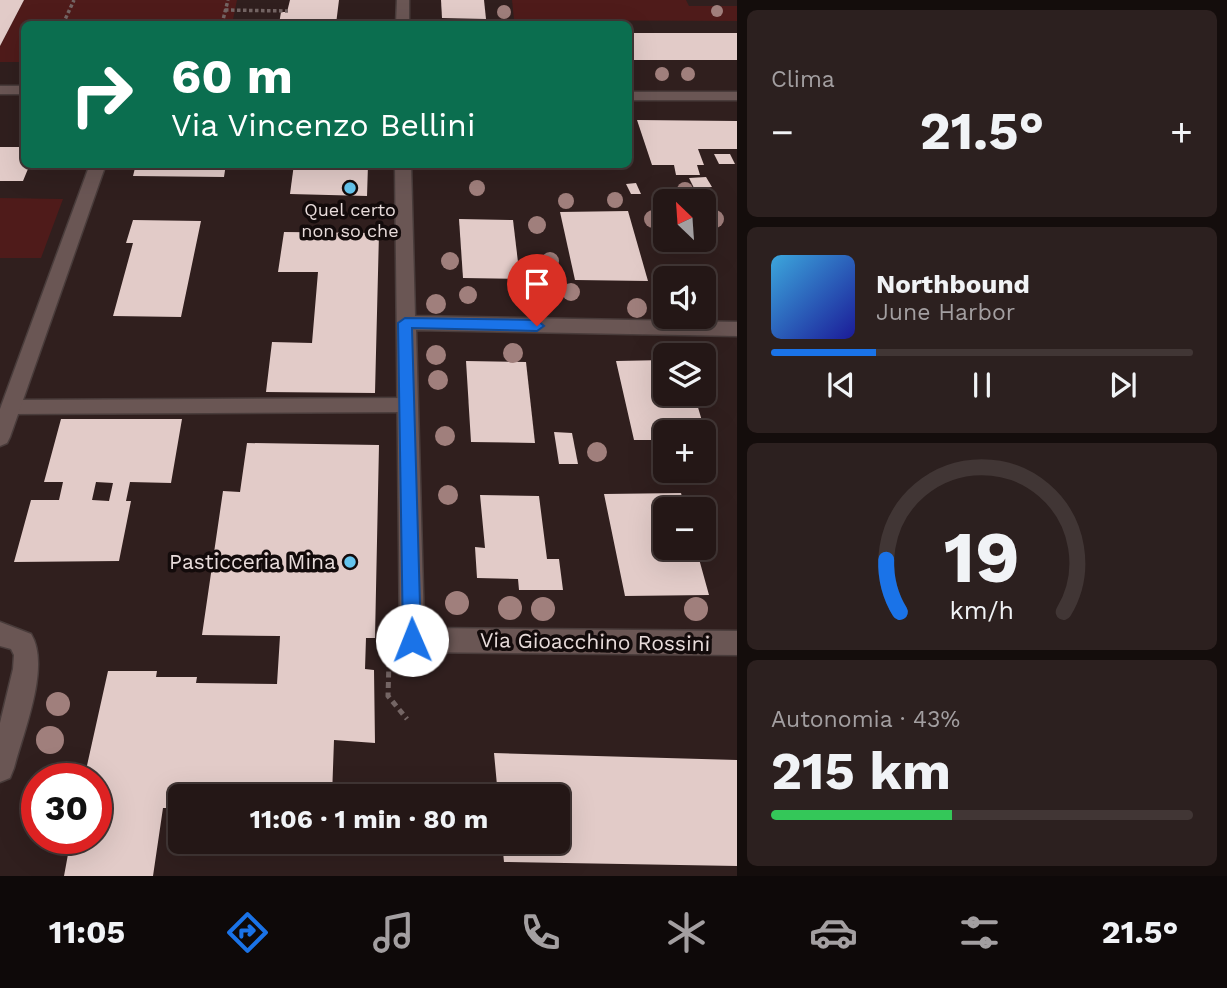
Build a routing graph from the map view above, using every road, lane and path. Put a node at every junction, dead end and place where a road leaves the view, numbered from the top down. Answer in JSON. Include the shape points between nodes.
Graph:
{"nodes":[{"id":1,"x":74,"y":0,"type":"edge"},
{"id":2,"x":228,"y":0,"type":"edge"},
{"id":3,"x":403,"y":0,"type":"edge"},
{"id":4,"x":225,"y":10,"type":"junction"},
{"id":5,"x":288,"y":11,"type":"dead end"},
{"id":6,"x":64,"y":21,"type":"edge"},
{"id":7,"x":223,"y":21,"type":"edge"},
{"id":8,"x":403,"y":21,"type":"edge"},
{"id":9,"x":0,"y":90,"type":"edge"},
{"id":10,"x":21,"y":90,"type":"edge"},
{"id":11,"x":632,"y":96,"type":"edge"},
{"id":12,"x":737,"y":96,"type":"edge"},
{"id":13,"x":97,"y":168,"type":"edge"},
{"id":14,"x":403,"y":168,"type":"edge"},
{"id":15,"x":405,"y":323,"type":"junction"},
{"id":16,"x":737,"y":329,"type":"edge"},
{"id":17,"x":406,"y":405,"type":"junction"},
{"id":18,"x":11,"y":407,"type":"junction"},
{"id":19,"x":0,"y":437,"type":"edge"},
{"id":20,"x":0,"y":634,"type":"edge"},
{"id":21,"x":412,"y":640,"type":"junction"},
{"id":22,"x":737,"y":643,"type":"edge"},
{"id":23,"x":407,"y":719,"type":"dead end"},
{"id":24,"x":0,"y":768,"type":"edge"}],
"edges":[{"from":1,"to":6,"type":"path"},
{"from":2,"to":4,"type":"path"},
{"from":3,"to":8,"type":"street"},
{"from":4,"to":5,"type":"path"},
{"from":4,"to":7,"type":"path"},
{"from":9,"to":10,"type":"street"},
{"from":11,"to":12,"type":"street"},
{"from":13,"to":18,"type":"street"},
{"from":14,"to":15,"type":"street"},
{"from":15,"to":16,"type":"street"},
{"from":15,"to":17,"type":"street"},
{"from":17,"to":18,"type":"lane"},
{"from":17,"to":21,"type":"street"},
{"from":18,"to":19,"type":"street"},
{"from":20,"to":24,"type":"street","via":[[19,639],[27,667]]},
{"from":21,"to":22,"type":"street","name":"Via Gioacchino Rossini"},
{"from":21,"to":23,"type":"path","via":[[388,662],[388,696]]}]}
